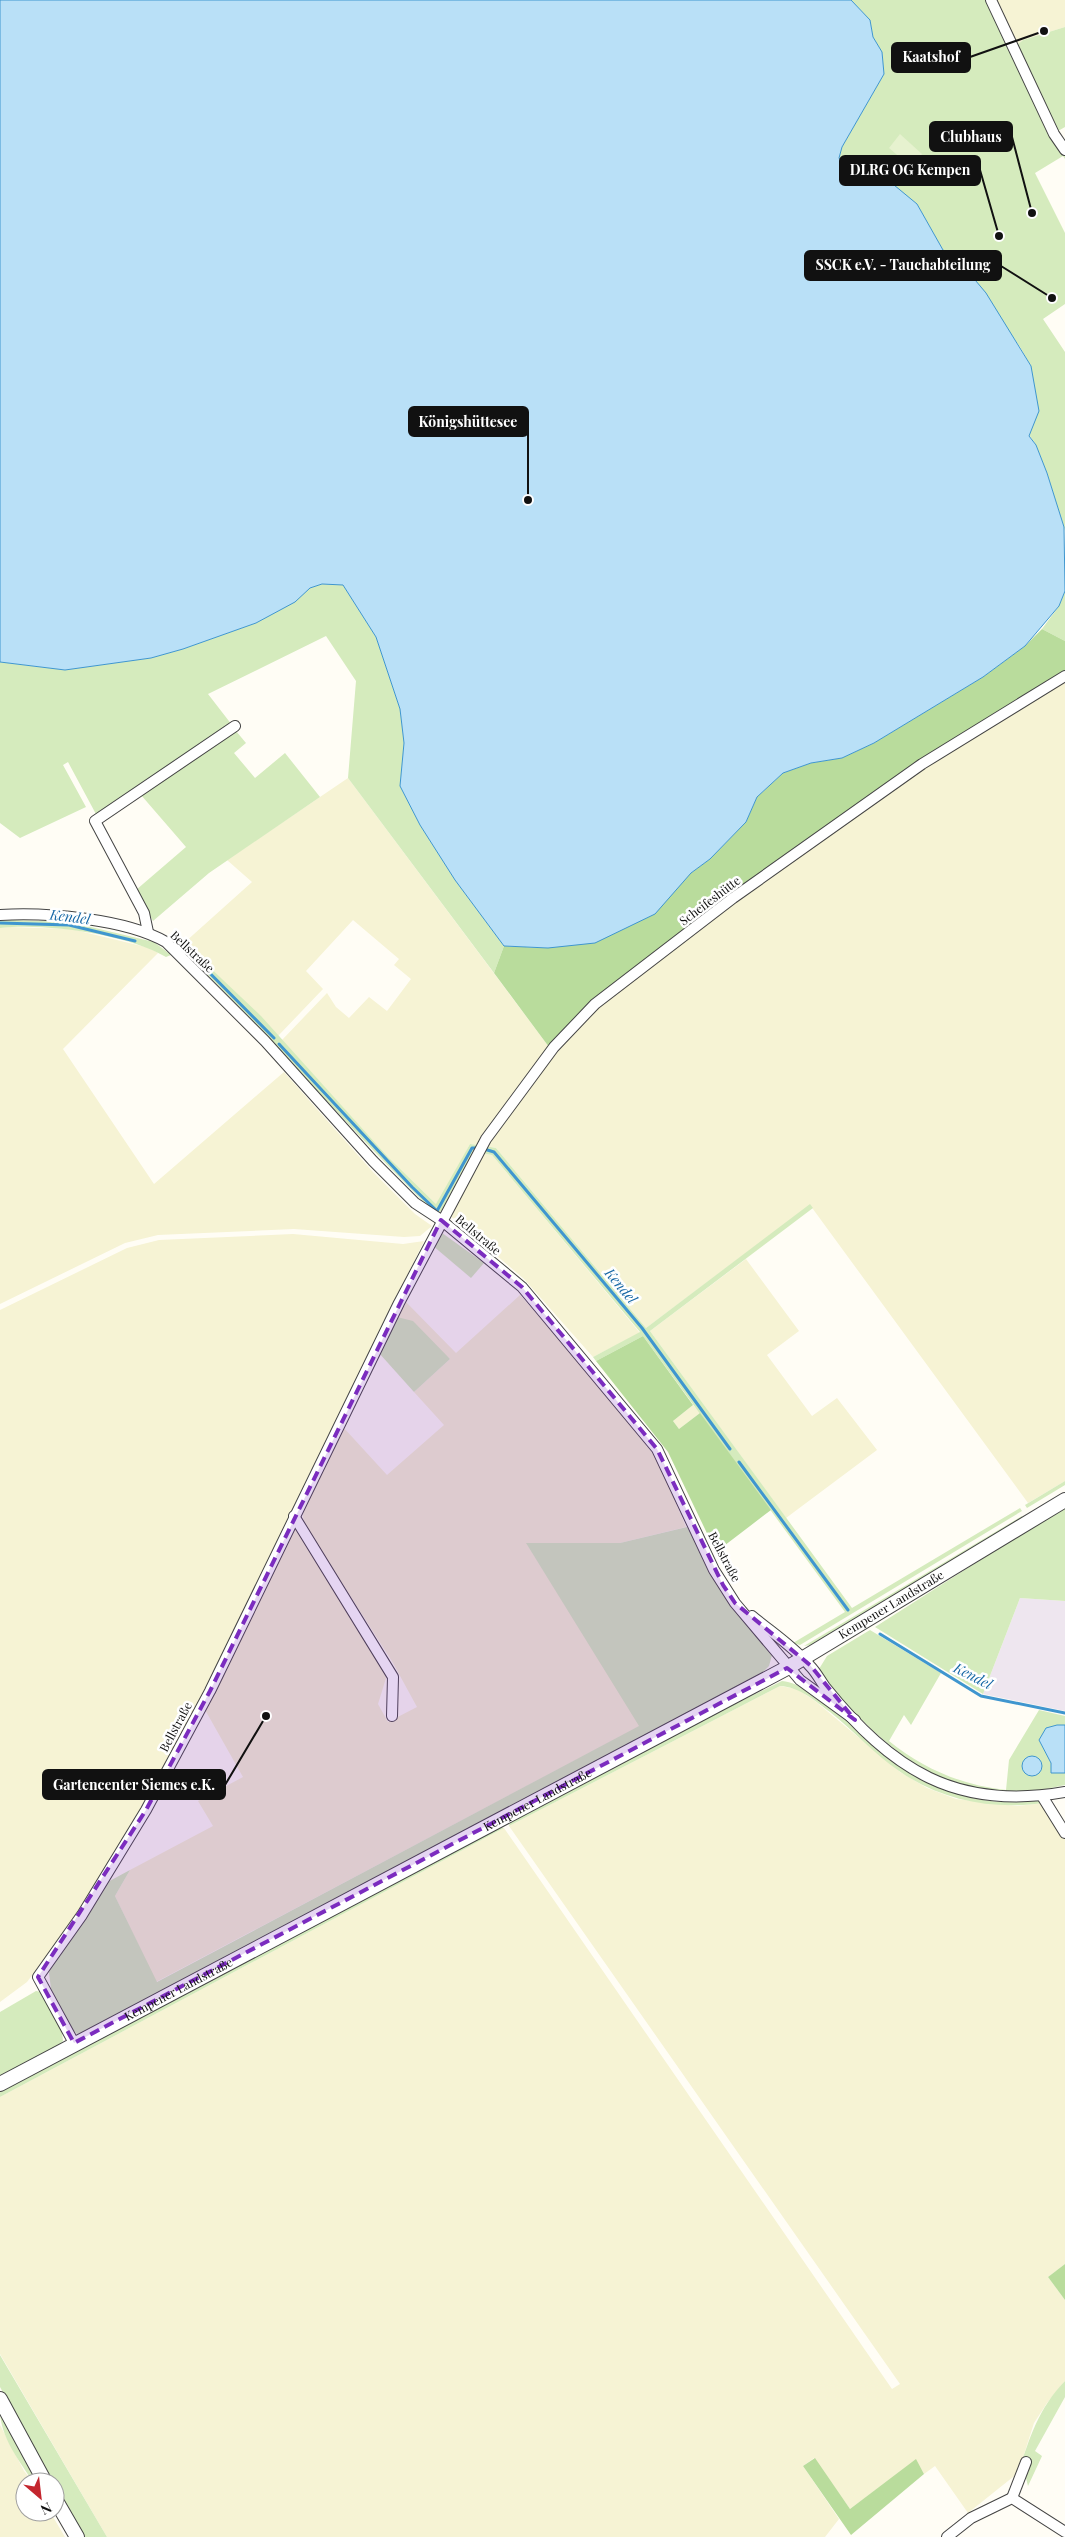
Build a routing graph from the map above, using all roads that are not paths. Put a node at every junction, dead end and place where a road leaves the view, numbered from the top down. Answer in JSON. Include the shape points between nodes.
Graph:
{"nodes":[{"id":1,"x":991,"y":0,"type":"edge"},
{"id":2,"x":1065,"y":150,"type":"edge"},
{"id":3,"x":1065,"y":676,"type":"edge"},
{"id":4,"x":236,"y":726,"type":"dead end"},
{"id":5,"x":0,"y":916,"type":"edge"},
{"id":6,"x":148,"y":932,"type":"junction"},
{"id":7,"x":441,"y":1220,"type":"junction"},
{"id":8,"x":432,"y":1237,"type":"joint"},
{"id":9,"x":1065,"y":1500,"type":"edge"},
{"id":10,"x":294,"y":1516,"type":"junction"},
{"id":11,"x":735,"y":1603,"type":"junction"},
{"id":12,"x":803,"y":1659,"type":"junction"},
{"id":13,"x":787,"y":1668,"type":"junction"},
{"id":14,"x":392,"y":1716,"type":"dead end"},
{"id":15,"x":854,"y":1720,"type":"junction"},
{"id":16,"x":1065,"y":1792,"type":"edge"},
{"id":17,"x":1042,"y":1796,"type":"junction"},
{"id":18,"x":1065,"y":1834,"type":"edge"},
{"id":19,"x":74,"y":2043,"type":"junction"},
{"id":20,"x":0,"y":2084,"type":"edge"},
{"id":21,"x":0,"y":2399,"type":"edge"},
{"id":22,"x":1026,"y":2462,"type":"dead end"},
{"id":23,"x":40,"y":2472,"type":"edge"},
{"id":24,"x":1012,"y":2498,"type":"junction"},
{"id":25,"x":65,"y":2516,"type":"edge"},
{"id":26,"x":1065,"y":2532,"type":"edge"},
{"id":27,"x":77,"y":2537,"type":"edge"},
{"id":28,"x":947,"y":2537,"type":"edge"}],
"edges":[{"from":1,"to":2,"type":"street","via":[[1054,134]]},
{"from":3,"to":7,"type":"street","name":"Scheifeshütte","via":[[922,764],[733,898],[595,1004],[554,1046],[486,1139]]},
{"from":4,"to":6,"type":"street","via":[[95,821],[144,913]]},
{"from":5,"to":6,"type":"street","name":"Bellstraße","via":[[70,917]]},
{"from":6,"to":7,"type":"street","name":"Bellstraße","via":[[166,942],[265,1041],[373,1161],[415,1202]]},
{"from":7,"to":8,"type":"street","name":"Scheifeshütte"},
{"from":7,"to":11,"type":"street","name":"Bellstraße","via":[[522,1287],[657,1449],[714,1570]]},
{"from":8,"to":10,"type":"street","name":"Bellstraße"},
{"from":9,"to":12,"type":"street","name":"Kempener Landstraße"},
{"from":10,"to":14,"type":"street","via":[[393,1677]]},
{"from":10,"to":19,"type":"street","name":"Bellstraße","via":[[210,1691],[146,1810],[82,1915],[38,1977]]},
{"from":11,"to":12,"type":"street","name":"Bellstraße"},
{"from":11,"to":13,"type":"street","name":"Bellstraße"},
{"from":12,"to":13,"type":"street","name":"Kempener Landstraße"},
{"from":12,"to":15,"type":"street","name":"Bellstraße"},
{"from":13,"to":15,"type":"street","name":"Bellstraße"},
{"from":13,"to":19,"type":"street","name":"Kempener Landstraße"},
{"from":15,"to":17,"type":"street","name":"Bellstraße","via":[[904,1764],[951,1788],[993,1796]]},
{"from":16,"to":17,"type":"street","name":"Bellstraße"},
{"from":17,"to":18,"type":"street"},
{"from":19,"to":20,"type":"street","name":"Kempener Landstraße"},
{"from":21,"to":23,"type":"street"},
{"from":22,"to":24,"type":"street"},
{"from":24,"to":26,"type":"street"},
{"from":24,"to":28,"type":"street","via":[[971,2518]]},
{"from":25,"to":27,"type":"street"}]}
